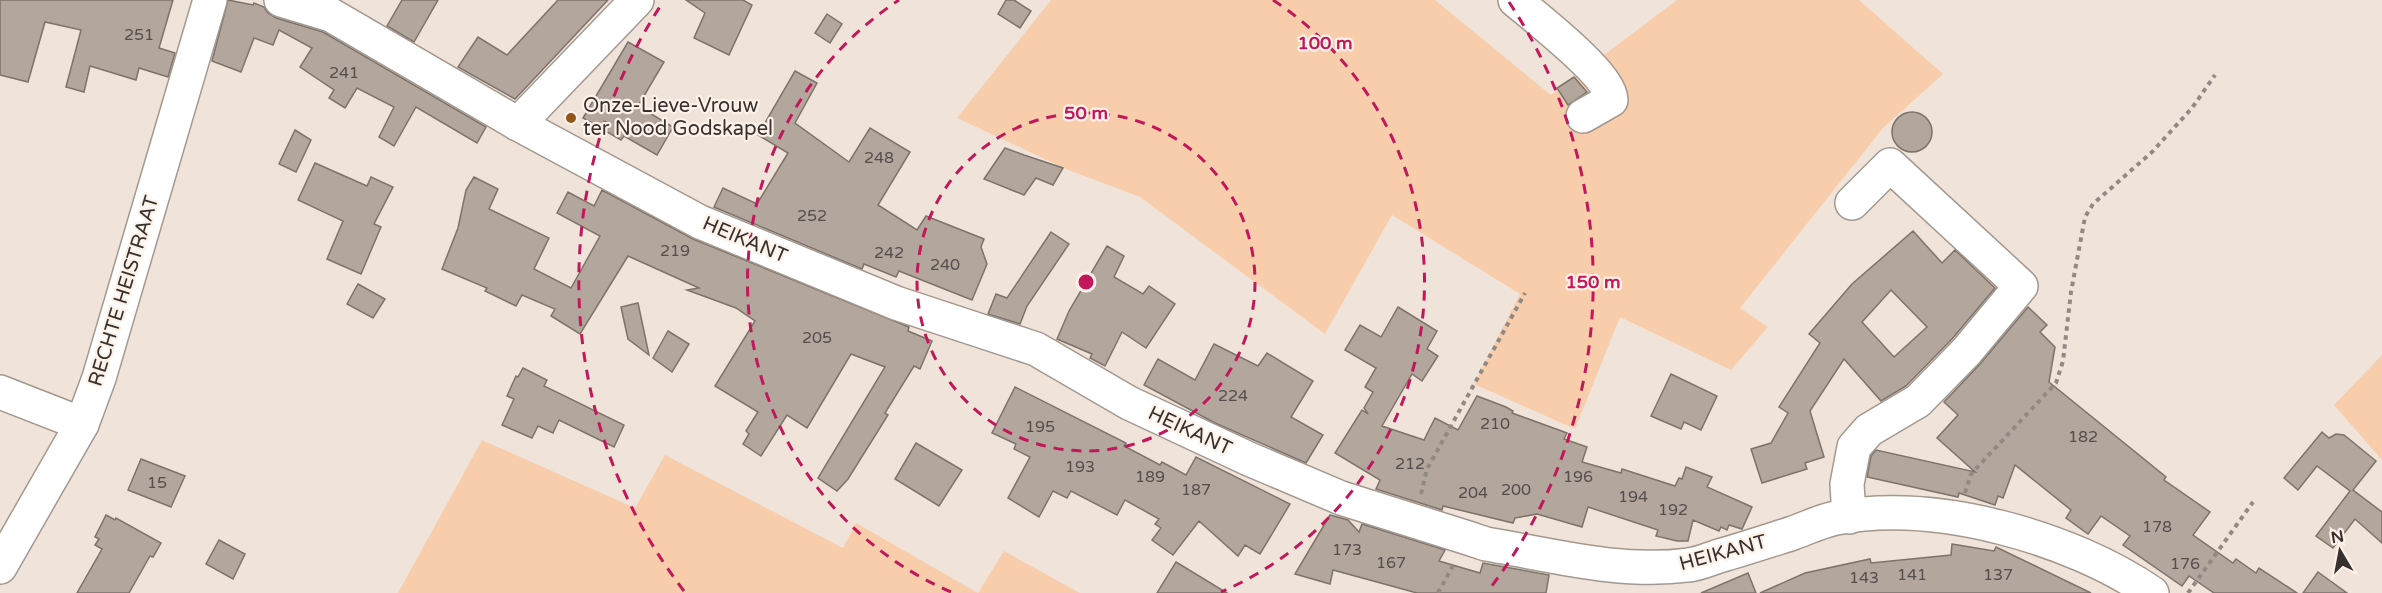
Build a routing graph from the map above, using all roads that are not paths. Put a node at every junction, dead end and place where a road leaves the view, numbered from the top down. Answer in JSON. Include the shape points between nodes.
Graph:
{"nodes":[{"id":1,"x":210,"y":0,"type":"edge"},
{"id":2,"x":281,"y":0,"type":"edge"},
{"id":3,"x":637,"y":0,"type":"edge"},
{"id":4,"x":1515,"y":0,"type":"edge"},
{"id":5,"x":1583,"y":116,"type":"dead end"},
{"id":6,"x":518,"y":124,"type":"junction"},
{"id":7,"x":1852,"y":203,"type":"dead end"},
{"id":8,"x":0,"y":392,"type":"edge"},
{"id":9,"x":82,"y":424,"type":"junction"},
{"id":10,"x":1849,"y":517,"type":"junction"},
{"id":11,"x":0,"y":567,"type":"edge"},
{"id":12,"x":2152,"y":593,"type":"edge"}],
"edges":[{"from":1,"to":9,"type":"street","name":"RECHTE HEISTRAAT"},
{"from":2,"to":6,"type":"street","name":"HEIKANT","via":[[331,15]]},
{"from":3,"to":6,"type":"street"},
{"from":4,"to":5,"type":"street","via":[[1589,64],[1611,93],[1611,100]]},
{"from":6,"to":10,"type":"street","name":"HEIKANT","via":[[700,222],[896,303],[1036,349],[1129,403],[1341,498],[1486,544],[1608,565],[1691,565]]},
{"from":7,"to":10,"type":"street","via":[[1890,165],[2020,286],[1966,352],[1918,401],[1869,430],[1854,447],[1847,484]]},
{"from":8,"to":9,"type":"street"},
{"from":9,"to":11,"type":"street","name":"RECHTE HEISTRAAT"},
{"from":10,"to":12,"type":"street","name":"HEIKANT","via":[[1896,513],[1956,519],[2007,530],[2062,545]]}]}
